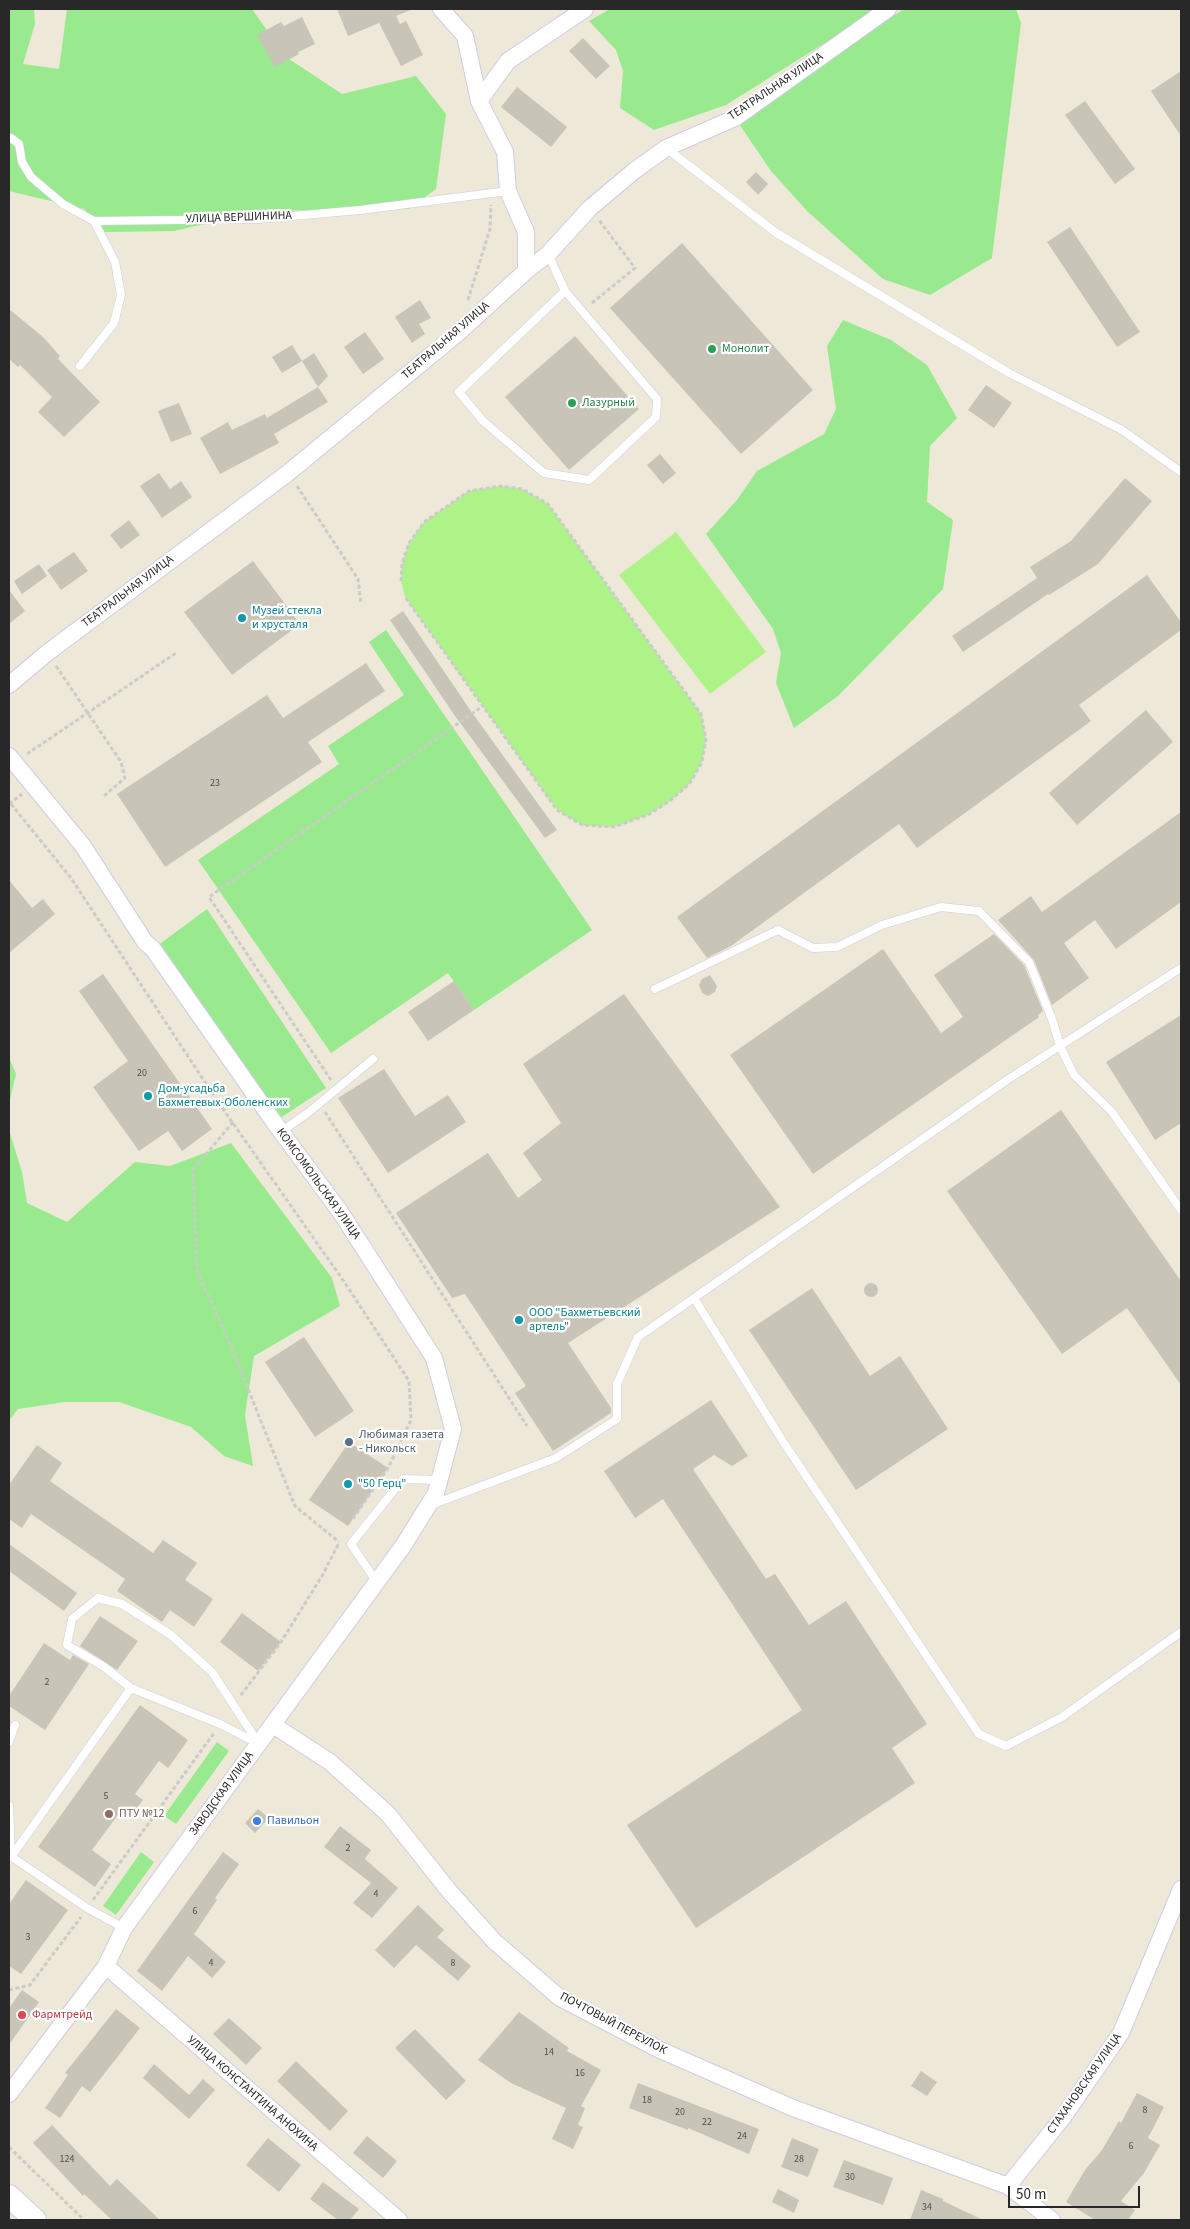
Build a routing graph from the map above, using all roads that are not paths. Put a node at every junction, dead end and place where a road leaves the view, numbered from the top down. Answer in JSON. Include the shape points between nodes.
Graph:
{"nodes":[{"id":1,"x":441,"y":9,"type":"edge"},
{"id":2,"x":585,"y":9,"type":"edge"},
{"id":3,"x":888,"y":9,"type":"edge"},
{"id":4,"x":479,"y":101,"type":"junction"},
{"id":5,"x":9,"y":139,"type":"edge"},
{"id":6,"x":666,"y":148,"type":"junction"},
{"id":7,"x":500,"y":192,"type":"junction"},
{"id":8,"x":94,"y":221,"type":"junction"},
{"id":9,"x":548,"y":254,"type":"junction"},
{"id":10,"x":526,"y":270,"type":"junction"},
{"id":11,"x":565,"y":291,"type":"junction"},
{"id":12,"x":80,"y":366,"type":"dead end"},
{"id":13,"x":1181,"y":472,"type":"edge"},
{"id":14,"x":9,"y":685,"type":"edge"},
{"id":15,"x":11,"y":759,"type":"edge"},
{"id":16,"x":1181,"y":968,"type":"edge"},
{"id":17,"x":655,"y":989,"type":"dead end"},
{"id":18,"x":1060,"y":1046,"type":"junction"},
{"id":19,"x":373,"y":1058,"type":"dead end"},
{"id":20,"x":281,"y":1132,"type":"junction"},
{"id":21,"x":1181,"y":1210,"type":"edge"},
{"id":22,"x":694,"y":1298,"type":"junction"},
{"id":23,"x":434,"y":1493,"type":"junction"},
{"id":24,"x":376,"y":1581,"type":"junction"},
{"id":25,"x":1181,"y":1632,"type":"edge"},
{"id":26,"x":131,"y":1688,"type":"junction"},
{"id":27,"x":14,"y":1725,"type":"dead end"},
{"id":28,"x":273,"y":1725,"type":"junction"},
{"id":29,"x":9,"y":1742,"type":"edge"},
{"id":30,"x":259,"y":1744,"type":"junction"},
{"id":31,"x":9,"y":1806,"type":"edge"},
{"id":32,"x":10,"y":1856,"type":"edge"},
{"id":33,"x":1181,"y":1890,"type":"edge"},
{"id":34,"x":124,"y":1928,"type":"junction"},
{"id":35,"x":106,"y":1966,"type":"junction"},
{"id":36,"x":9,"y":2094,"type":"edge"},
{"id":37,"x":1008,"y":2186,"type":"junction"},
{"id":38,"x":9,"y":2196,"type":"edge"},
{"id":39,"x":35,"y":2220,"type":"edge"},
{"id":40,"x":399,"y":2220,"type":"edge"},
{"id":41,"x":1052,"y":2220,"type":"edge"}],
"edges":[{"from":1,"to":4,"type":"street","via":[[465,36]]},
{"from":2,"to":4,"type":"street","via":[[508,61]]},
{"from":3,"to":6,"type":"street","name":"ТЕАТРАЛЬНАЯ УЛИЦА","via":[[735,118]]},
{"from":4,"to":7,"type":"street","via":[[505,152]]},
{"from":5,"to":8,"type":"lane","name":"УЛИЦА ВЕРШИНИНА","via":[[18,144],[22,162],[31,177],[63,204]]},
{"from":6,"to":9,"type":"street","name":"ТЕАТРАЛЬНАЯ УЛИЦА","via":[[590,208]]},
{"from":6,"to":13,"type":"lane","via":[[775,232],[1009,373],[1122,430]]},
{"from":7,"to":8,"type":"lane","name":"УЛИЦА ВЕРШИНИНА","via":[[258,219]]},
{"from":7,"to":10,"type":"street","via":[[526,232]]},
{"from":8,"to":12,"type":"lane","via":[[115,262],[121,295],[114,323]]},
{"from":9,"to":10,"type":"street","name":"ТЕАТРАЛЬНАЯ УЛИЦА"},
{"from":9,"to":11,"type":"lane"},
{"from":10,"to":14,"type":"street","name":"ТЕАТРАЛЬНАЯ УЛИЦА","via":[[458,333],[288,473]]},
{"from":11,"to":11,"type":"lane","via":[[657,399],[656,417],[589,480],[544,473],[483,421],[459,392]]},
{"from":15,"to":20,"type":"street","name":"КОМСОМОЛЬСКАЯ УЛИЦА","via":[[83,846],[144,942],[153,948]]},
{"from":16,"to":18,"type":"lane"},
{"from":17,"to":18,"type":"lane","via":[[778,930],[812,948],[837,947],[882,925],[941,907],[979,911],[1029,962]]},
{"from":18,"to":21,"type":"lane","via":[[1074,1075],[1112,1112]]},
{"from":18,"to":22,"type":"lane"},
{"from":19,"to":20,"type":"lane"},
{"from":20,"to":23,"type":"street","name":"КОМСОМОЛЬСКАЯ УЛИЦА","via":[[341,1213],[434,1358],[453,1429]]},
{"from":22,"to":23,"type":"lane","via":[[638,1337],[617,1384],[617,1419],[556,1458]]},
{"from":22,"to":25,"type":"lane","via":[[784,1443],[979,1734],[1006,1746],[1062,1717]]},
{"from":23,"to":24,"type":"street","name":"ЗАВОДСКАЯ УЛИЦА","via":[[403,1546]]},
{"from":23,"to":24,"type":"lane","via":[[403,1479],[351,1544]]},
{"from":24,"to":28,"type":"street","name":"ЗАВОДСКАЯ УЛИЦА"},
{"from":26,"to":30,"type":"lane","via":[[220,1724]]},
{"from":26,"to":30,"type":"lane","via":[[103,1666],[67,1645],[72,1619],[98,1598],[122,1604],[171,1635],[212,1672]]},
{"from":26,"to":32,"type":"lane"},
{"from":27,"to":29,"type":"lane"},
{"from":28,"to":30,"type":"street","name":"ЗАВОДСКАЯ УЛИЦА"},
{"from":28,"to":37,"type":"street","name":"ПОЧТОВЫЙ ПЕРЕУЛОК","via":[[330,1762],[388,1814],[494,1941],[560,1998],[658,2049],[792,2108]]},
{"from":30,"to":34,"type":"street","name":"ЗАВОДСКАЯ УЛИЦА"},
{"from":31,"to":32,"type":"lane"},
{"from":32,"to":34,"type":"lane","via":[[87,1908]]},
{"from":33,"to":37,"type":"street","name":"СТАХАНОВСКАЯ УЛИЦА","via":[[1121,2034],[1064,2116]]},
{"from":34,"to":35,"type":"street","name":"ЗАВОДСКАЯ УЛИЦА"},
{"from":35,"to":36,"type":"street","name":"ЗАВОДСКАЯ УЛИЦА"},
{"from":35,"to":40,"type":"street","name":"УЛИЦА КОНСТАНТИНА АНОХИНА"},
{"from":37,"to":41,"type":"street","name":"ПОЧТОВЫЙ ПЕРЕУЛОК"},
{"from":38,"to":39,"type":"main road"}]}
